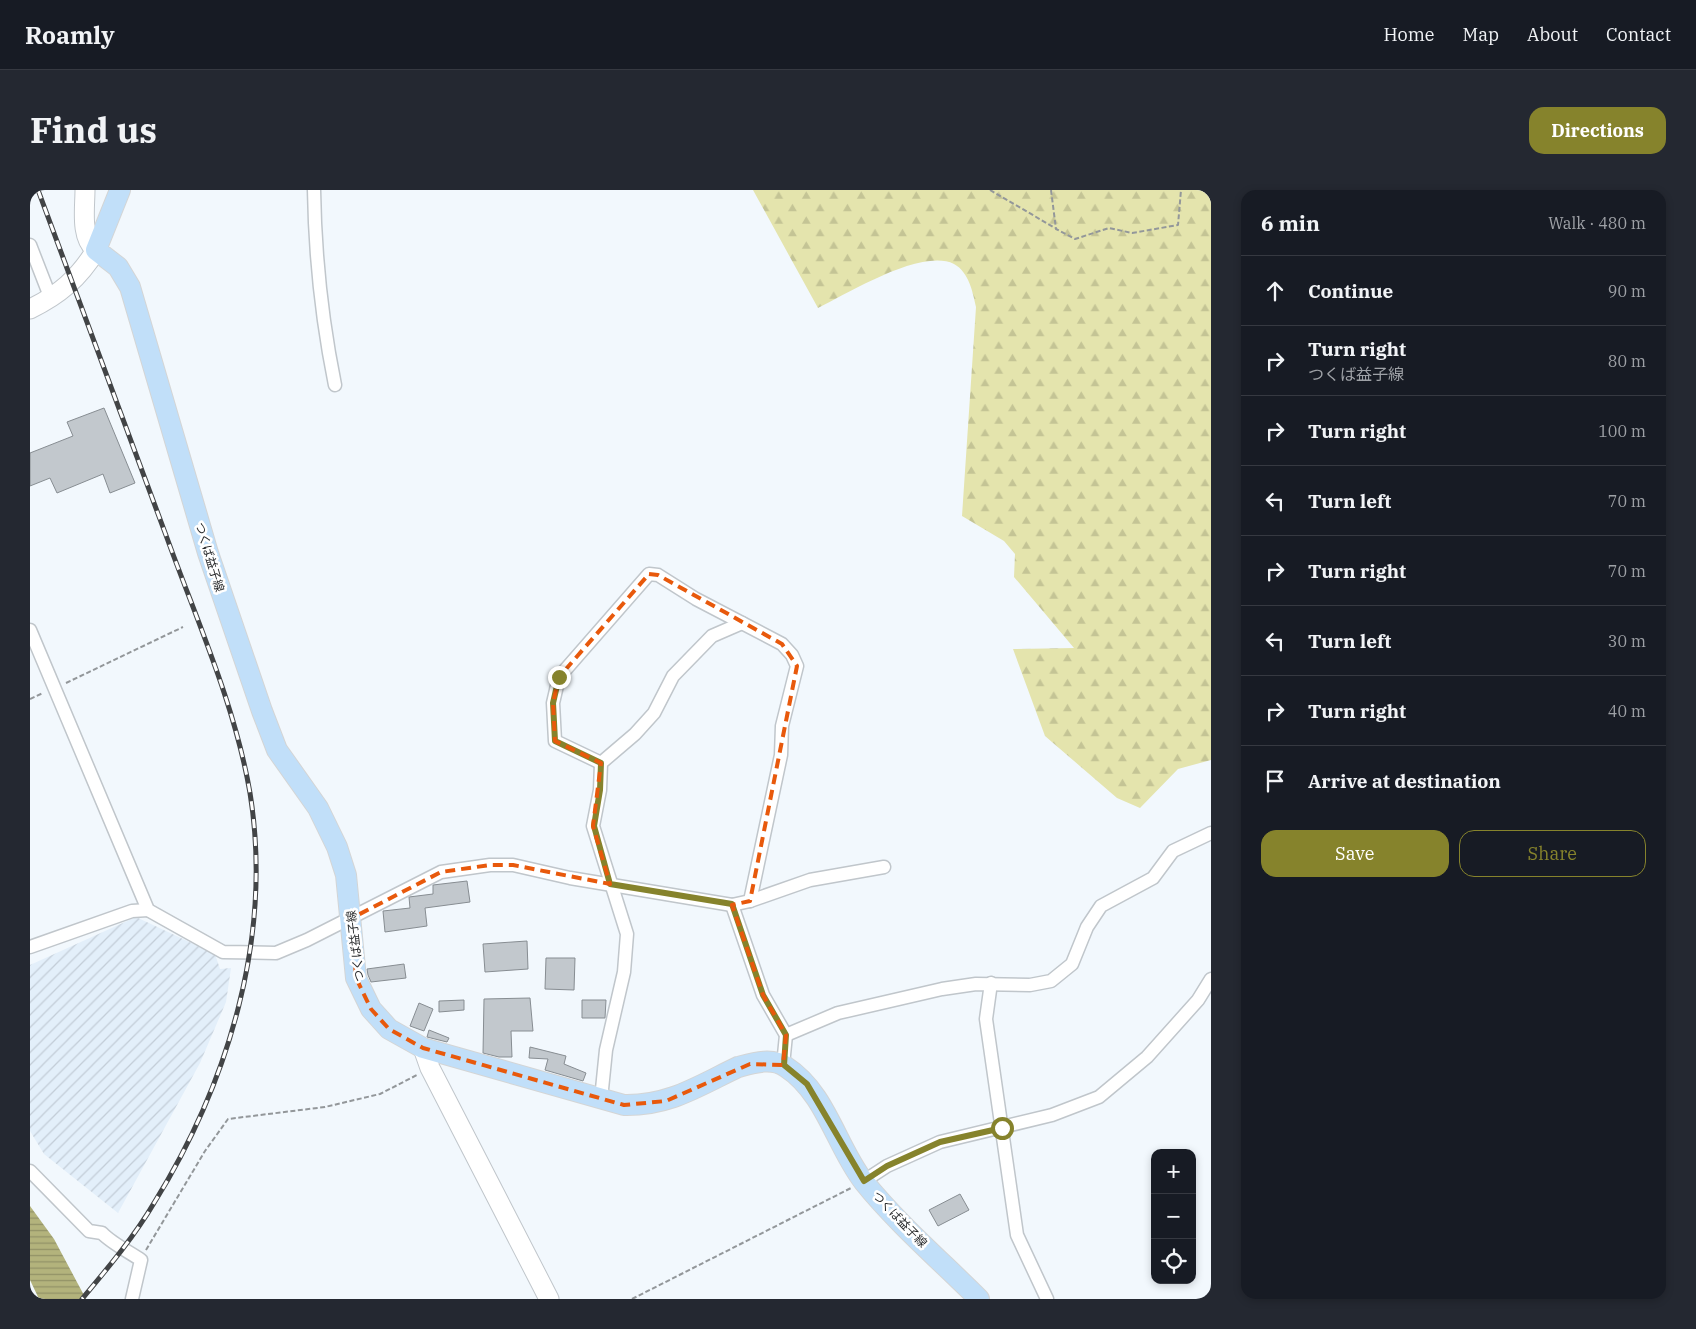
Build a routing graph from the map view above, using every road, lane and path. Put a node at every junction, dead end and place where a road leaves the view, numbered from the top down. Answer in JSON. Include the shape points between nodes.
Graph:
{"nodes":[{"id":1,"x":85,"y":190,"type":"edge"},
{"id":2,"x":120,"y":190,"type":"edge"},
{"id":3,"x":314,"y":190,"type":"edge"},
{"id":4,"x":990,"y":190,"type":"edge"},
{"id":5,"x":1051,"y":190,"type":"edge"},
{"id":6,"x":1181,"y":190,"type":"edge"},
{"id":7,"x":1056,"y":229,"type":"junction"},
{"id":8,"x":30,"y":245,"type":"edge"},
{"id":9,"x":96,"y":250,"type":"junction"},
{"id":10,"x":51,"y":299,"type":"junction"},
{"id":11,"x":30,"y":309,"type":"edge"},
{"id":12,"x":335,"y":385,"type":"dead end"},
{"id":13,"x":742,"y":623,"type":"junction"},
{"id":14,"x":183,"y":627,"type":"dead end"},
{"id":15,"x":30,"y":630,"type":"edge"},
{"id":16,"x":53,"y":688,"type":"junction"},
{"id":17,"x":30,"y":699,"type":"edge"},
{"id":18,"x":601,"y":763,"type":"junction"},
{"id":19,"x":1211,"y":833,"type":"edge"},
{"id":20,"x":884,"y":867,"type":"dead end"},
{"id":21,"x":610,"y":884,"type":"junction"},
{"id":22,"x":750,"y":901,"type":"junction"},
{"id":23,"x":732,"y":904,"type":"junction"},
{"id":24,"x":148,"y":910,"type":"junction"},
{"id":25,"x":352,"y":918,"type":"junction"},
{"id":26,"x":30,"y":948,"type":"edge"},
{"id":27,"x":1211,"y":978,"type":"edge"},
{"id":28,"x":991,"y":984,"type":"junction"},
{"id":29,"x":786,"y":1035,"type":"junction"},
{"id":30,"x":424,"y":1048,"type":"junction"},
{"id":31,"x":784,"y":1065,"type":"junction"},
{"id":32,"x":430,"y":1068,"type":"junction"},
{"id":33,"x":601,"y":1099,"type":"junction"},
{"id":34,"x":1002,"y":1128,"type":"junction"},
{"id":35,"x":30,"y":1171,"type":"edge"},
{"id":36,"x":864,"y":1181,"type":"junction"},
{"id":37,"x":141,"y":1260,"type":"junction"},
{"id":38,"x":132,"y":1299,"type":"edge"},
{"id":39,"x":549,"y":1299,"type":"edge"},
{"id":40,"x":632,"y":1299,"type":"edge"},
{"id":41,"x":979,"y":1299,"type":"edge"},
{"id":42,"x":1047,"y":1299,"type":"edge"}],
"edges":[{"from":1,"to":9,"type":"street","via":[[86,234]]},
{"from":2,"to":9,"type":"main road"},
{"from":3,"to":12,"type":"street","via":[[324,330]]},
{"from":4,"to":7,"type":"path"},
{"from":5,"to":7,"type":"path"},
{"from":6,"to":7,"type":"path","via":[[1178,225],[1132,233],[1109,228],[1075,239]]},
{"from":8,"to":10,"type":"street"},
{"from":9,"to":10,"type":"street","via":[[73,282]]},
{"from":9,"to":25,"type":"main road","name":"つくば益子線","via":[[118,267],[130,287],[208,553],[262,711],[277,750],[318,808],[334,841],[346,875]]},
{"from":10,"to":11,"type":"street"},
{"from":13,"to":18,"type":"street","via":[[712,636],[673,676],[654,713]]},
{"from":13,"to":18,"type":"street","via":[[658,575],[649,574],[559,677],[553,703],[555,741]]},
{"from":13,"to":22,"type":"street","via":[[782,644],[792,655],[796,666]]},
{"from":14,"to":16,"type":"path"},
{"from":15,"to":16,"type":"street"},
{"from":16,"to":17,"type":"path"},
{"from":16,"to":24,"type":"street"},
{"from":18,"to":21,"type":"street","via":[[594,826]]},
{"from":19,"to":28,"type":"street","via":[[1173,852],[1153,878],[1101,906],[1087,927],[1072,964],[1051,981],[1030,985]]},
{"from":20,"to":22,"type":"street","via":[[810,880]]},
{"from":21,"to":23,"type":"street"},
{"from":21,"to":25,"type":"street","via":[[513,865],[490,865],[441,872]]},
{"from":21,"to":33,"type":"street","via":[[626,934],[624,972],[606,1050]]},
{"from":22,"to":23,"type":"street"},
{"from":23,"to":29,"type":"street","via":[[763,995]]},
{"from":24,"to":25,"type":"street","via":[[223,952],[276,953]]},
{"from":24,"to":26,"type":"street","via":[[132,911]]},
{"from":25,"to":30,"type":"main road","name":"つくば益子線","via":[[356,978],[363,996],[389,1029]]},
{"from":27,"to":34,"type":"street","via":[[1198,1000],[1147,1057],[1100,1097],[1052,1116]]},
{"from":28,"to":29,"type":"street","via":[[942,989],[838,1013]]},
{"from":28,"to":34,"type":"street","via":[[986,1019]]},
{"from":29,"to":31,"type":"street"},
{"from":30,"to":32,"type":"street"},
{"from":30,"to":33,"type":"main road","name":"つくば益子線"},
{"from":31,"to":33,"type":"main road","name":"つくば益子線","via":[[761,1062],[738,1067],[666,1102],[641,1106]]},
{"from":31,"to":36,"type":"main road","name":"つくば益子線","via":[[807,1084]]},
{"from":32,"to":37,"type":"path","via":[[380,1094],[325,1107],[228,1119],[205,1151]]},
{"from":32,"to":39,"type":"street"},
{"from":34,"to":36,"type":"street","via":[[940,1142],[887,1166]]},
{"from":34,"to":42,"type":"street","via":[[1017,1235]]},
{"from":35,"to":37,"type":"street","via":[[89,1231],[102,1233],[109,1241],[119,1244]]},
{"from":36,"to":40,"type":"path"},
{"from":36,"to":41,"type":"main road","name":"つくば益子線"},
{"from":37,"to":38,"type":"street"}]}
